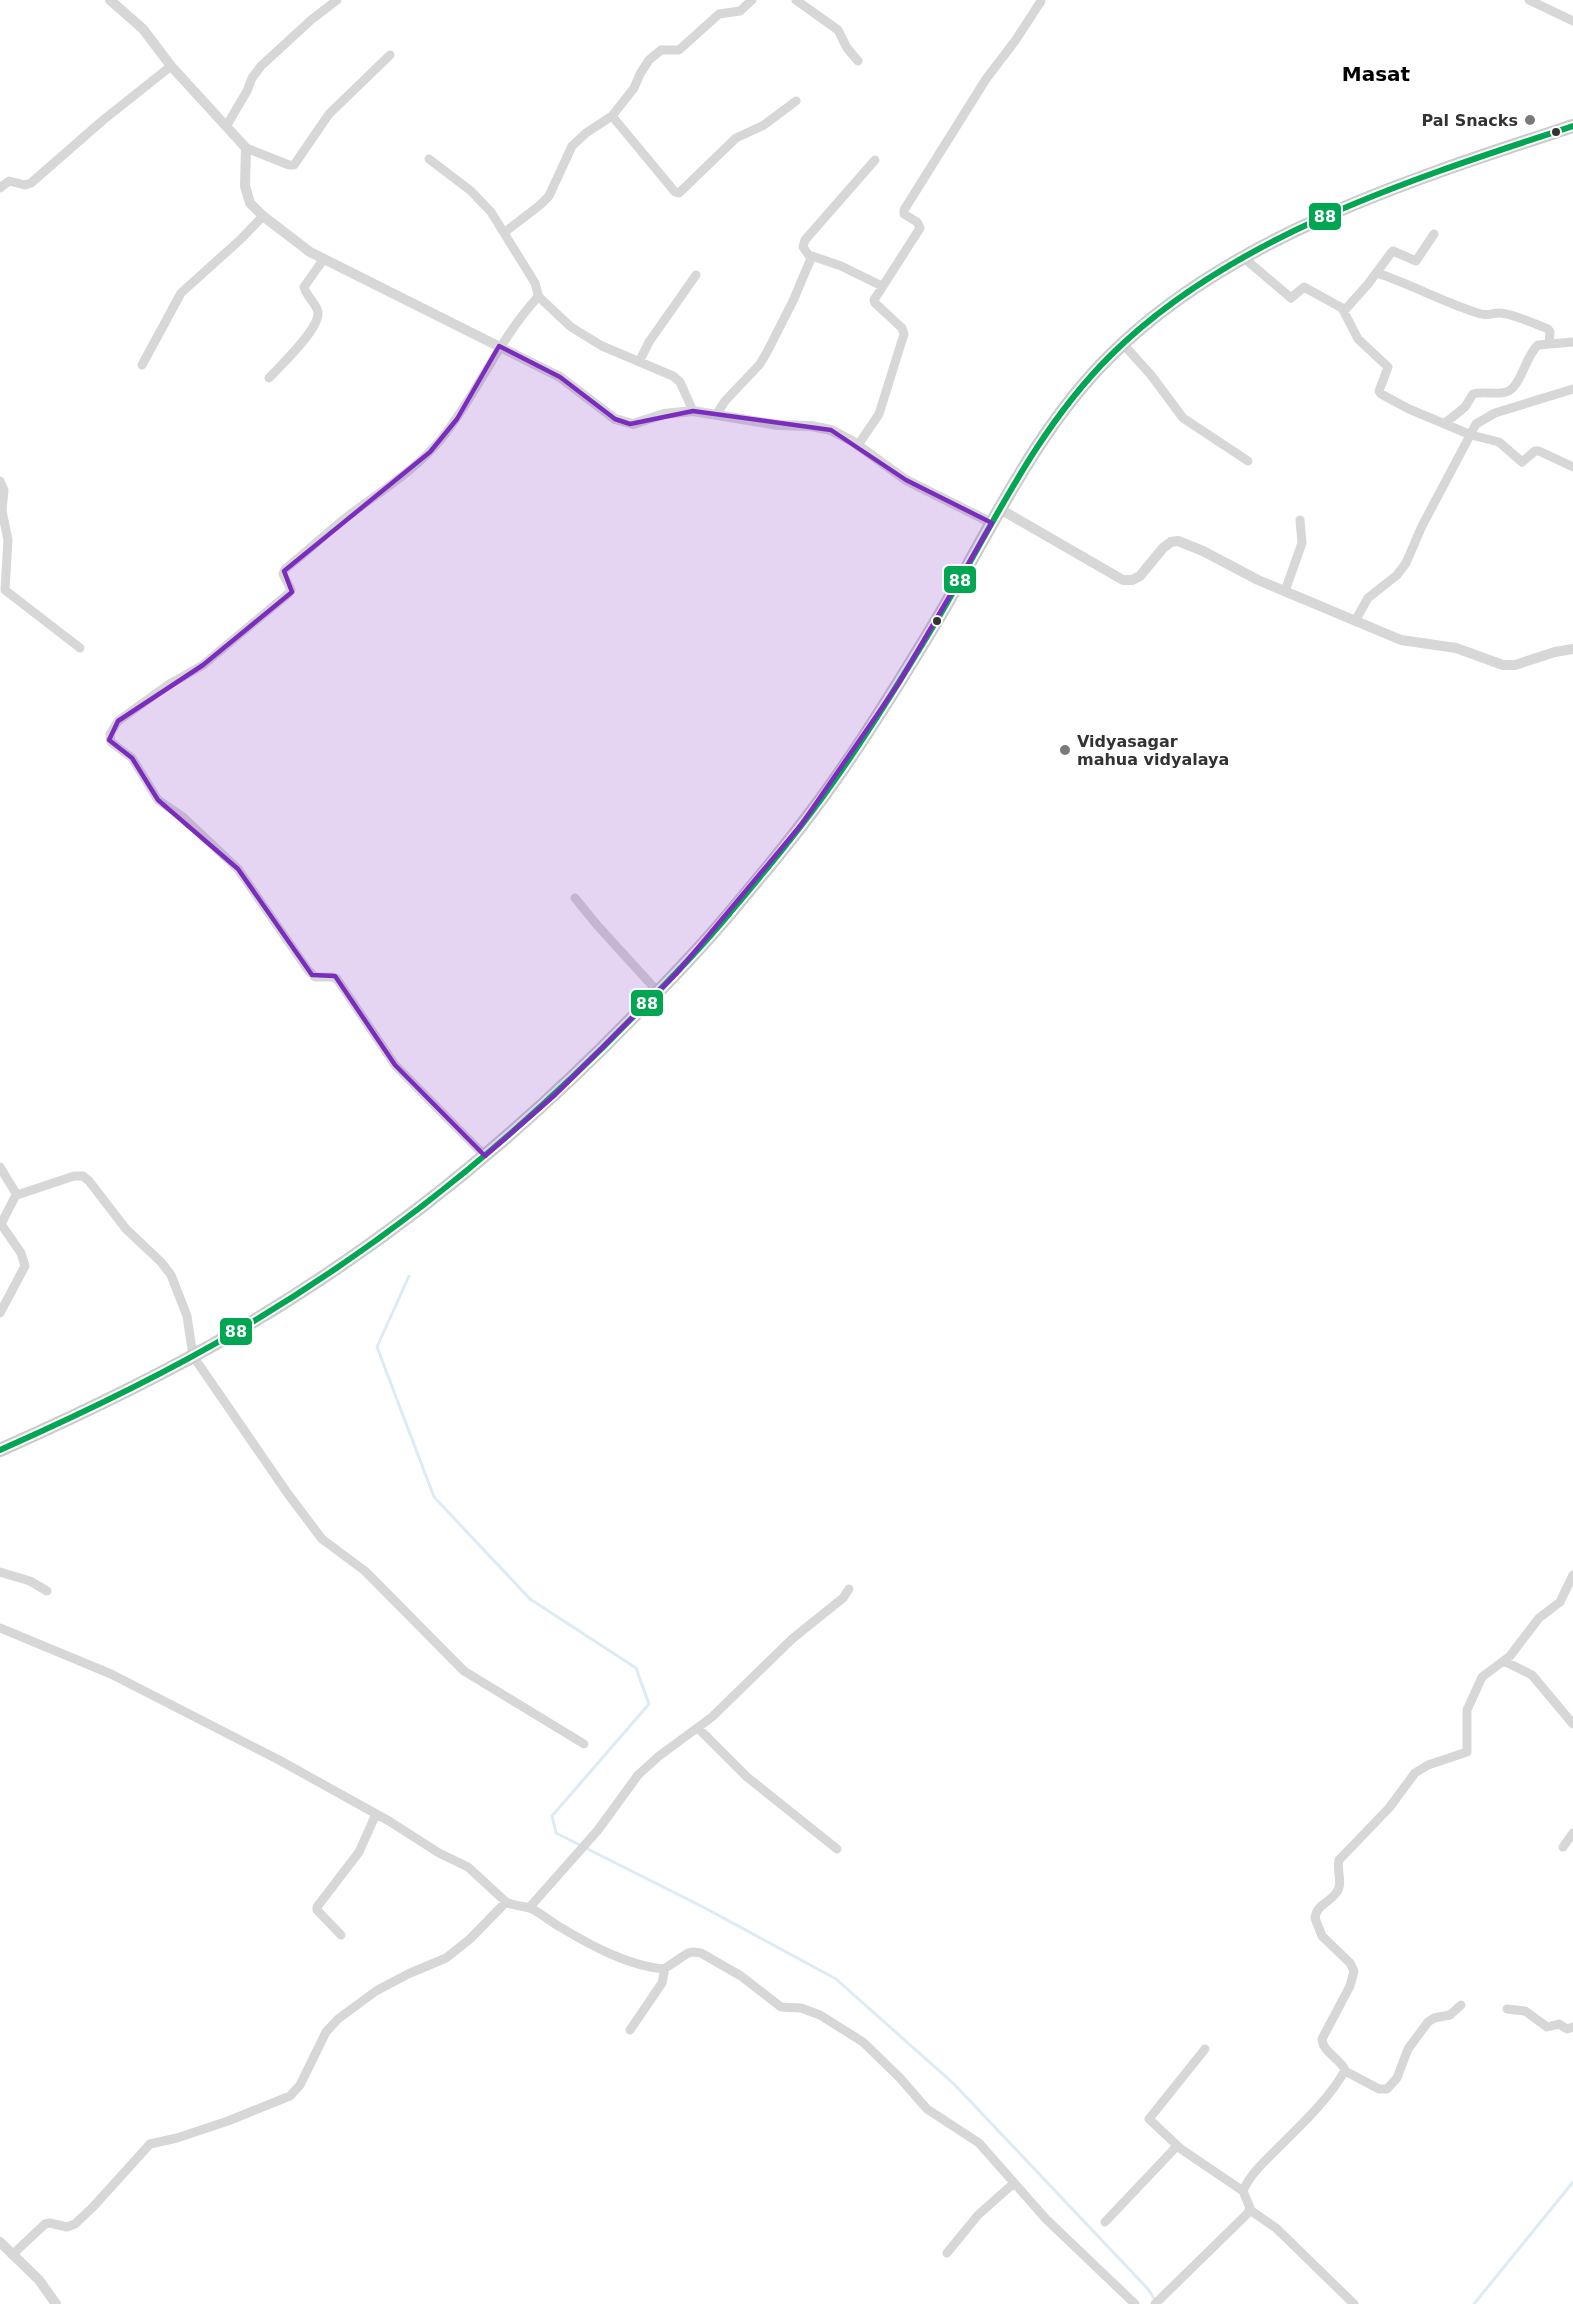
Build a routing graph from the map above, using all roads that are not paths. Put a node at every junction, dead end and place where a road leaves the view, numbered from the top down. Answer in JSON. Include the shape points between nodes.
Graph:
{"nodes":[{"id":1,"x":110,"y":0,"type":"edge"},
{"id":2,"x":337,"y":0,"type":"edge"},
{"id":3,"x":752,"y":0,"type":"edge"},
{"id":4,"x":796,"y":0,"type":"edge"},
{"id":5,"x":1529,"y":0,"type":"edge"},
{"id":6,"x":1041,"y":1,"type":"edge"},
{"id":7,"x":1573,"y":21,"type":"edge"},
{"id":8,"x":390,"y":55,"type":"dead end"},
{"id":9,"x":858,"y":61,"type":"dead end"},
{"id":10,"x":171,"y":66,"type":"junction"},
{"id":11,"x":796,"y":101,"type":"dead end"},
{"id":12,"x":612,"y":116,"type":"junction"},
{"id":13,"x":227,"y":125,"type":"junction"},
{"id":14,"x":1573,"y":126,"type":"edge"},
{"id":15,"x":246,"y":148,"type":"junction"},
{"id":16,"x":429,"y":159,"type":"dead end"},
{"id":17,"x":875,"y":160,"type":"dead end"},
{"id":18,"x":0,"y":188,"type":"edge"},
{"id":19,"x":263,"y":216,"type":"junction"},
{"id":20,"x":505,"y":232,"type":"junction"},
{"id":21,"x":1434,"y":234,"type":"dead end"},
{"id":22,"x":810,"y":257,"type":"junction"},
{"id":23,"x":1244,"y":258,"type":"junction"},
{"id":24,"x":322,"y":260,"type":"junction"},
{"id":25,"x":1377,"y":273,"type":"junction"},
{"id":26,"x":696,"y":275,"type":"dead end"},
{"id":27,"x":882,"y":286,"type":"junction"},
{"id":28,"x":538,"y":298,"type":"junction"},
{"id":29,"x":1344,"y":311,"type":"junction"},
{"id":30,"x":1573,"y":342,"type":"edge"},
{"id":31,"x":1549,"y":343,"type":"junction"},
{"id":32,"x":1122,"y":344,"type":"junction"},
{"id":33,"x":499,"y":346,"type":"junction"},
{"id":34,"x":639,"y":362,"type":"junction"},
{"id":35,"x":142,"y":365,"type":"dead end"},
{"id":36,"x":269,"y":378,"type":"dead end"},
{"id":37,"x":1573,"y":389,"type":"edge"},
{"id":38,"x":693,"y":411,"type":"junction"},
{"id":39,"x":716,"y":415,"type":"junction"},
{"id":40,"x":1444,"y":424,"type":"junction"},
{"id":41,"x":1471,"y":435,"type":"junction"},
{"id":42,"x":858,"y":445,"type":"junction"},
{"id":43,"x":1248,"y":461,"type":"dead end"},
{"id":44,"x":1573,"y":467,"type":"edge"},
{"id":45,"x":0,"y":481,"type":"edge"},
{"id":46,"x":1000,"y":509,"type":"junction"},
{"id":47,"x":1300,"y":520,"type":"dead end"},
{"id":48,"x":992,"y":523,"type":"junction"},
{"id":49,"x":2,"y":587,"type":"edge"},
{"id":50,"x":1285,"y":591,"type":"junction"},
{"id":51,"x":1355,"y":621,"type":"junction"},
{"id":52,"x":80,"y":648,"type":"dead end"},
{"id":53,"x":1573,"y":649,"type":"edge"},
{"id":54,"x":575,"y":897,"type":"dead end"},
{"id":55,"x":658,"y":992,"type":"junction"},
{"id":56,"x":484,"y":1156,"type":"junction"},
{"id":57,"x":0,"y":1167,"type":"edge"},
{"id":58,"x":16,"y":1195,"type":"junction"},
{"id":59,"x":0,"y":1313,"type":"edge"},
{"id":60,"x":194,"y":1356,"type":"junction"},
{"id":61,"x":0,"y":1450,"type":"edge"},
{"id":62,"x":0,"y":1572,"type":"edge"},
{"id":63,"x":1573,"y":1575,"type":"edge"},
{"id":64,"x":849,"y":1588,"type":"dead end"},
{"id":65,"x":47,"y":1591,"type":"dead end"},
{"id":66,"x":0,"y":1628,"type":"edge"},
{"id":67,"x":1504,"y":1661,"type":"junction"},
{"id":68,"x":1573,"y":1724,"type":"edge"},
{"id":69,"x":698,"y":1728,"type":"junction"},
{"id":70,"x":584,"y":1744,"type":"dead end"},
{"id":71,"x":376,"y":1814,"type":"junction"},
{"id":72,"x":1573,"y":1833,"type":"edge"},
{"id":73,"x":1563,"y":1847,"type":"dead end"},
{"id":74,"x":837,"y":1849,"type":"dead end"},
{"id":75,"x":506,"y":1902,"type":"junction"},
{"id":76,"x":529,"y":1908,"type":"junction"},
{"id":77,"x":341,"y":1935,"type":"dead end"},
{"id":78,"x":666,"y":1968,"type":"junction"},
{"id":79,"x":1461,"y":2005,"type":"dead end"},
{"id":80,"x":1507,"y":2009,"type":"dead end"},
{"id":81,"x":1573,"y":2027,"type":"edge"},
{"id":82,"x":630,"y":2030,"type":"dead end"},
{"id":83,"x":1205,"y":2049,"type":"dead end"},
{"id":84,"x":1345,"y":2071,"type":"junction"},
{"id":85,"x":1177,"y":2146,"type":"junction"},
{"id":86,"x":1014,"y":2183,"type":"junction"},
{"id":87,"x":1243,"y":2190,"type":"junction"},
{"id":88,"x":1250,"y":2210,"type":"junction"},
{"id":89,"x":1105,"y":2222,"type":"dead end"},
{"id":90,"x":0,"y":2242,"type":"edge"},
{"id":91,"x":947,"y":2253,"type":"dead end"},
{"id":92,"x":12,"y":2255,"type":"junction"},
{"id":93,"x":56,"y":2304,"type":"edge"},
{"id":94,"x":1135,"y":2304,"type":"edge"},
{"id":95,"x":1155,"y":2304,"type":"edge"},
{"id":96,"x":1354,"y":2304,"type":"edge"}],
"edges":[{"from":1,"to":10,"type":"street","via":[[143,29]]},
{"from":2,"to":13,"type":"street","via":[[261,66]]},
{"from":3,"to":12,"type":"street","via":[[740,11],[719,14],[680,50],[659,51]]},
{"from":4,"to":9,"type":"street","via":[[838,30]]},
{"from":5,"to":7,"type":"street"},
{"from":6,"to":27,"type":"street","via":[[986,79],[904,210],[920,228]]},
{"from":8,"to":15,"type":"street","via":[[329,114],[294,165]]},
{"from":10,"to":13,"type":"street"},
{"from":10,"to":18,"type":"street","via":[[31,183],[9,181]]},
{"from":11,"to":12,"type":"street","via":[[764,125],[736,138],[679,193]]},
{"from":12,"to":20,"type":"street","via":[[572,146],[549,196]]},
{"from":13,"to":15,"type":"street"},
{"from":14,"to":23,"type":"main road","via":[[1383,193]]},
{"from":15,"to":19,"type":"street","via":[[245,192]]},
{"from":16,"to":20,"type":"street","via":[[471,191]]},
{"from":17,"to":22,"type":"street","via":[[805,240],[803,247]]},
{"from":19,"to":24,"type":"street"},
{"from":19,"to":35,"type":"street","via":[[179,295]]},
{"from":20,"to":28,"type":"street","via":[[535,283]]},
{"from":21,"to":25,"type":"street","via":[[1418,260],[1414,262],[1393,251]]},
{"from":22,"to":27,"type":"street","via":[[841,266]]},
{"from":22,"to":39,"type":"street","via":[[760,364]]},
{"from":23,"to":29,"type":"street","via":[[1291,298],[1304,287]]},
{"from":23,"to":32,"type":"main road","via":[[1198,285]]},
{"from":24,"to":33,"type":"street"},
{"from":24,"to":36,"type":"street","via":[[304,287],[317,309],[317,318]]},
{"from":25,"to":29,"type":"street"},
{"from":25,"to":31,"type":"street","via":[[1481,314],[1501,313],[1548,329]]},
{"from":26,"to":34,"type":"street"},
{"from":27,"to":42,"type":"street","via":[[875,303],[904,334],[879,414]]},
{"from":28,"to":33,"type":"street"},
{"from":28,"to":34,"type":"street","via":[[571,327]]},
{"from":29,"to":40,"type":"street","via":[[1358,339],[1388,367],[1380,393]]},
{"from":30,"to":31,"type":"street"},
{"from":31,"to":40,"type":"street","via":[[1532,350],[1513,388],[1473,393],[1465,407]]},
{"from":32,"to":43,"type":"street","via":[[1183,418]]},
{"from":32,"to":46,"type":"main road","via":[[1062,411]]},
{"from":33,"to":38,"type":"street","via":[[560,376],[623,422],[633,424],[664,414]]},
{"from":33,"to":56,"type":"street","via":[[457,418],[430,452],[284,570],[290,593],[203,665],[118,721],[109,738],[138,766],[158,800],[183,817],[237,869],[312,975],[337,979],[395,1065]]},
{"from":34,"to":38,"type":"street","via":[[680,382]]},
{"from":37,"to":41,"type":"street","via":[[1485,418],[1476,424]]},
{"from":38,"to":39,"type":"street"},
{"from":39,"to":42,"type":"street","via":[[824,429]]},
{"from":40,"to":41,"type":"street"},
{"from":41,"to":44,"type":"street","via":[[1499,442],[1522,462],[1539,451]]},
{"from":41,"to":51,"type":"street","via":[[1406,563],[1370,595]]},
{"from":42,"to":48,"type":"street","via":[[906,480]]},
{"from":45,"to":49,"type":"street","via":[[8,540]]},
{"from":46,"to":48,"type":"main road"},
{"from":46,"to":50,"type":"street","via":[[1124,580],[1140,576],[1163,548],[1178,542]]},
{"from":47,"to":50,"type":"street","via":[[1302,543]]},
{"from":48,"to":55,"type":"main road","via":[[899,683],[833,784],[725,918]]},
{"from":49,"to":52,"type":"street"},
{"from":50,"to":51,"type":"street"},
{"from":51,"to":53,"type":"street","via":[[1401,639],[1456,648],[1503,665]]},
{"from":54,"to":55,"type":"street"},
{"from":55,"to":56,"type":"main road","via":[[555,1095]]},
{"from":56,"to":60,"type":"main road","via":[[379,1239]]},
{"from":57,"to":58,"type":"street"},
{"from":58,"to":59,"type":"street","via":[[1,1224],[25,1266]]},
{"from":58,"to":60,"type":"street","via":[[74,1176],[86,1178],[126,1229],[171,1275],[187,1316]]},
{"from":60,"to":61,"type":"main road"},
{"from":60,"to":70,"type":"street","via":[[327,1544],[365,1571],[464,1671]]},
{"from":62,"to":65,"type":"street"},
{"from":63,"to":67,"type":"street","via":[[1560,1602],[1534,1622]]},
{"from":64,"to":69,"type":"street","via":[[843,1598],[792,1639]]},
{"from":66,"to":71,"type":"street","via":[[111,1674]]},
{"from":67,"to":68,"type":"street","via":[[1527,1670],[1537,1679]]},
{"from":67,"to":84,"type":"street","via":[[1482,1677],[1468,1706],[1467,1752],[1415,1773],[1389,1808],[1339,1860],[1338,1892],[1316,1911],[1315,1922],[1322,1936],[1354,1971],[1322,2039]]},
{"from":69,"to":74,"type":"street","via":[[747,1778]]},
{"from":69,"to":76,"type":"street","via":[[638,1775],[598,1830]]},
{"from":71,"to":75,"type":"street","via":[[468,1867]]},
{"from":71,"to":77,"type":"street","via":[[358,1852],[317,1907]]},
{"from":72,"to":73,"type":"street"},
{"from":75,"to":76,"type":"street"},
{"from":75,"to":92,"type":"street","via":[[446,1958],[376,1992],[338,2019],[326,2032],[294,2093],[228,2121],[150,2144],[75,2224],[45,2224]]},
{"from":76,"to":78,"type":"street","via":[[608,1951],[640,1964]]},
{"from":78,"to":82,"type":"street","via":[[662,1983]]},
{"from":78,"to":86,"type":"street","via":[[688,1953],[701,1953],[741,1976],[781,2007],[808,2010],[831,2021],[867,2046],[927,2109],[972,2138]]},
{"from":79,"to":84,"type":"street","via":[[1450,2014],[1431,2018],[1408,2049],[1397,2078],[1387,2089],[1379,2089]]},
{"from":80,"to":81,"type":"street","via":[[1525,2011],[1546,2027]]},
{"from":83,"to":85,"type":"street","via":[[1149,2118]]},
{"from":84,"to":87,"type":"street"},
{"from":85,"to":87,"type":"street"},
{"from":85,"to":89,"type":"street"},
{"from":86,"to":91,"type":"street","via":[[978,2215]]},
{"from":86,"to":94,"type":"street"},
{"from":87,"to":88,"type":"street"},
{"from":88,"to":95,"type":"street"},
{"from":88,"to":96,"type":"street","via":[[1276,2228]]},
{"from":90,"to":92,"type":"street"},
{"from":92,"to":93,"type":"street","via":[[39,2280]]}]}
